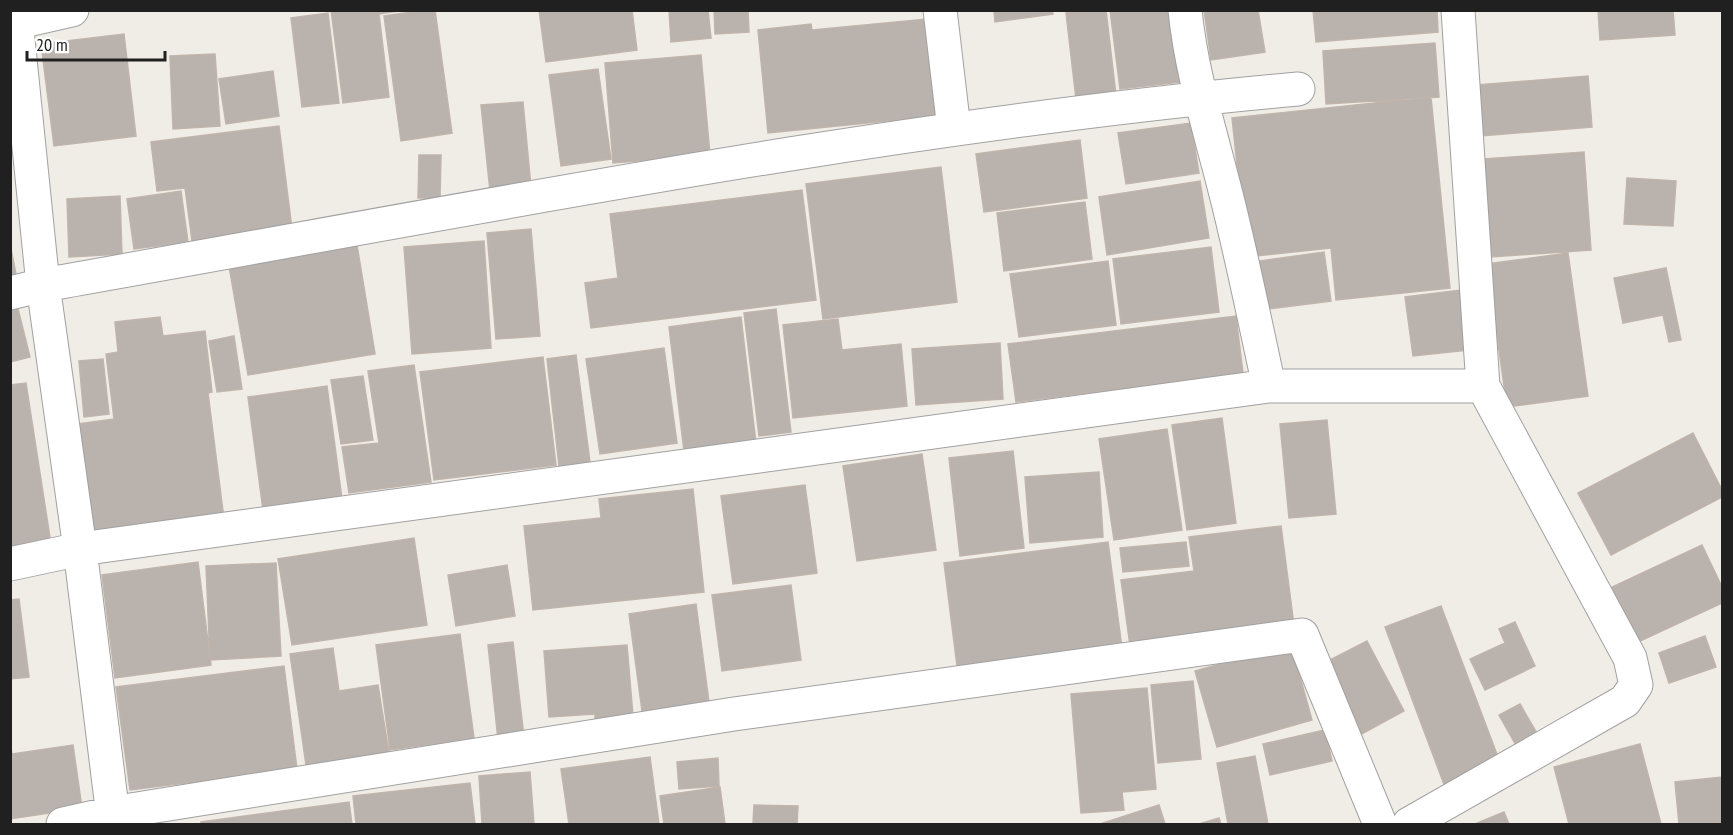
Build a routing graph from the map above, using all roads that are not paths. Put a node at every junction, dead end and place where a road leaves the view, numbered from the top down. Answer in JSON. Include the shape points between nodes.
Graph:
{"nodes":[{"id":1,"x":72,"y":10,"type":"edge"},
{"id":2,"x":940,"y":10,"type":"edge"},
{"id":3,"x":1185,"y":10,"type":"edge"},
{"id":4,"x":1458,"y":10,"type":"edge"},
{"id":5,"x":14,"y":19,"type":"edge"},
{"id":6,"x":1298,"y":89,"type":"dead end"},
{"id":7,"x":1201,"y":98,"type":"junction"},
{"id":8,"x":954,"y":129,"type":"junction"},
{"id":9,"x":43,"y":285,"type":"junction"},
{"id":10,"x":10,"y":293,"type":"edge"},
{"id":11,"x":1269,"y":386,"type":"junction"},
{"id":12,"x":1483,"y":386,"type":"junction"},
{"id":13,"x":80,"y":549,"type":"junction"},
{"id":14,"x":10,"y":564,"type":"edge"},
{"id":15,"x":113,"y":819,"type":"edge"},
{"id":16,"x":63,"y":825,"type":"edge"},
{"id":17,"x":1380,"y":825,"type":"edge"},
{"id":18,"x":1409,"y":825,"type":"edge"}],
"edges":[{"from":1,"to":5,"type":"street"},
{"from":2,"to":8,"type":"street"},
{"from":3,"to":7,"type":"street"},
{"from":4,"to":12,"type":"street"},
{"from":5,"to":9,"type":"street"},
{"from":6,"to":7,"type":"street"},
{"from":7,"to":8,"type":"street"},
{"from":7,"to":11,"type":"street"},
{"from":8,"to":9,"type":"street","via":[[797,152]]},
{"from":9,"to":10,"type":"street"},
{"from":9,"to":13,"type":"street"},
{"from":11,"to":12,"type":"street"},
{"from":11,"to":13,"type":"street"},
{"from":12,"to":18,"type":"street","via":[[1630,658],[1636,685],[1625,701]]},
{"from":13,"to":14,"type":"street"},
{"from":13,"to":15,"type":"street"},
{"from":15,"to":16,"type":"street"},
{"from":15,"to":17,"type":"street","via":[[734,714],[1302,635]]}]}
